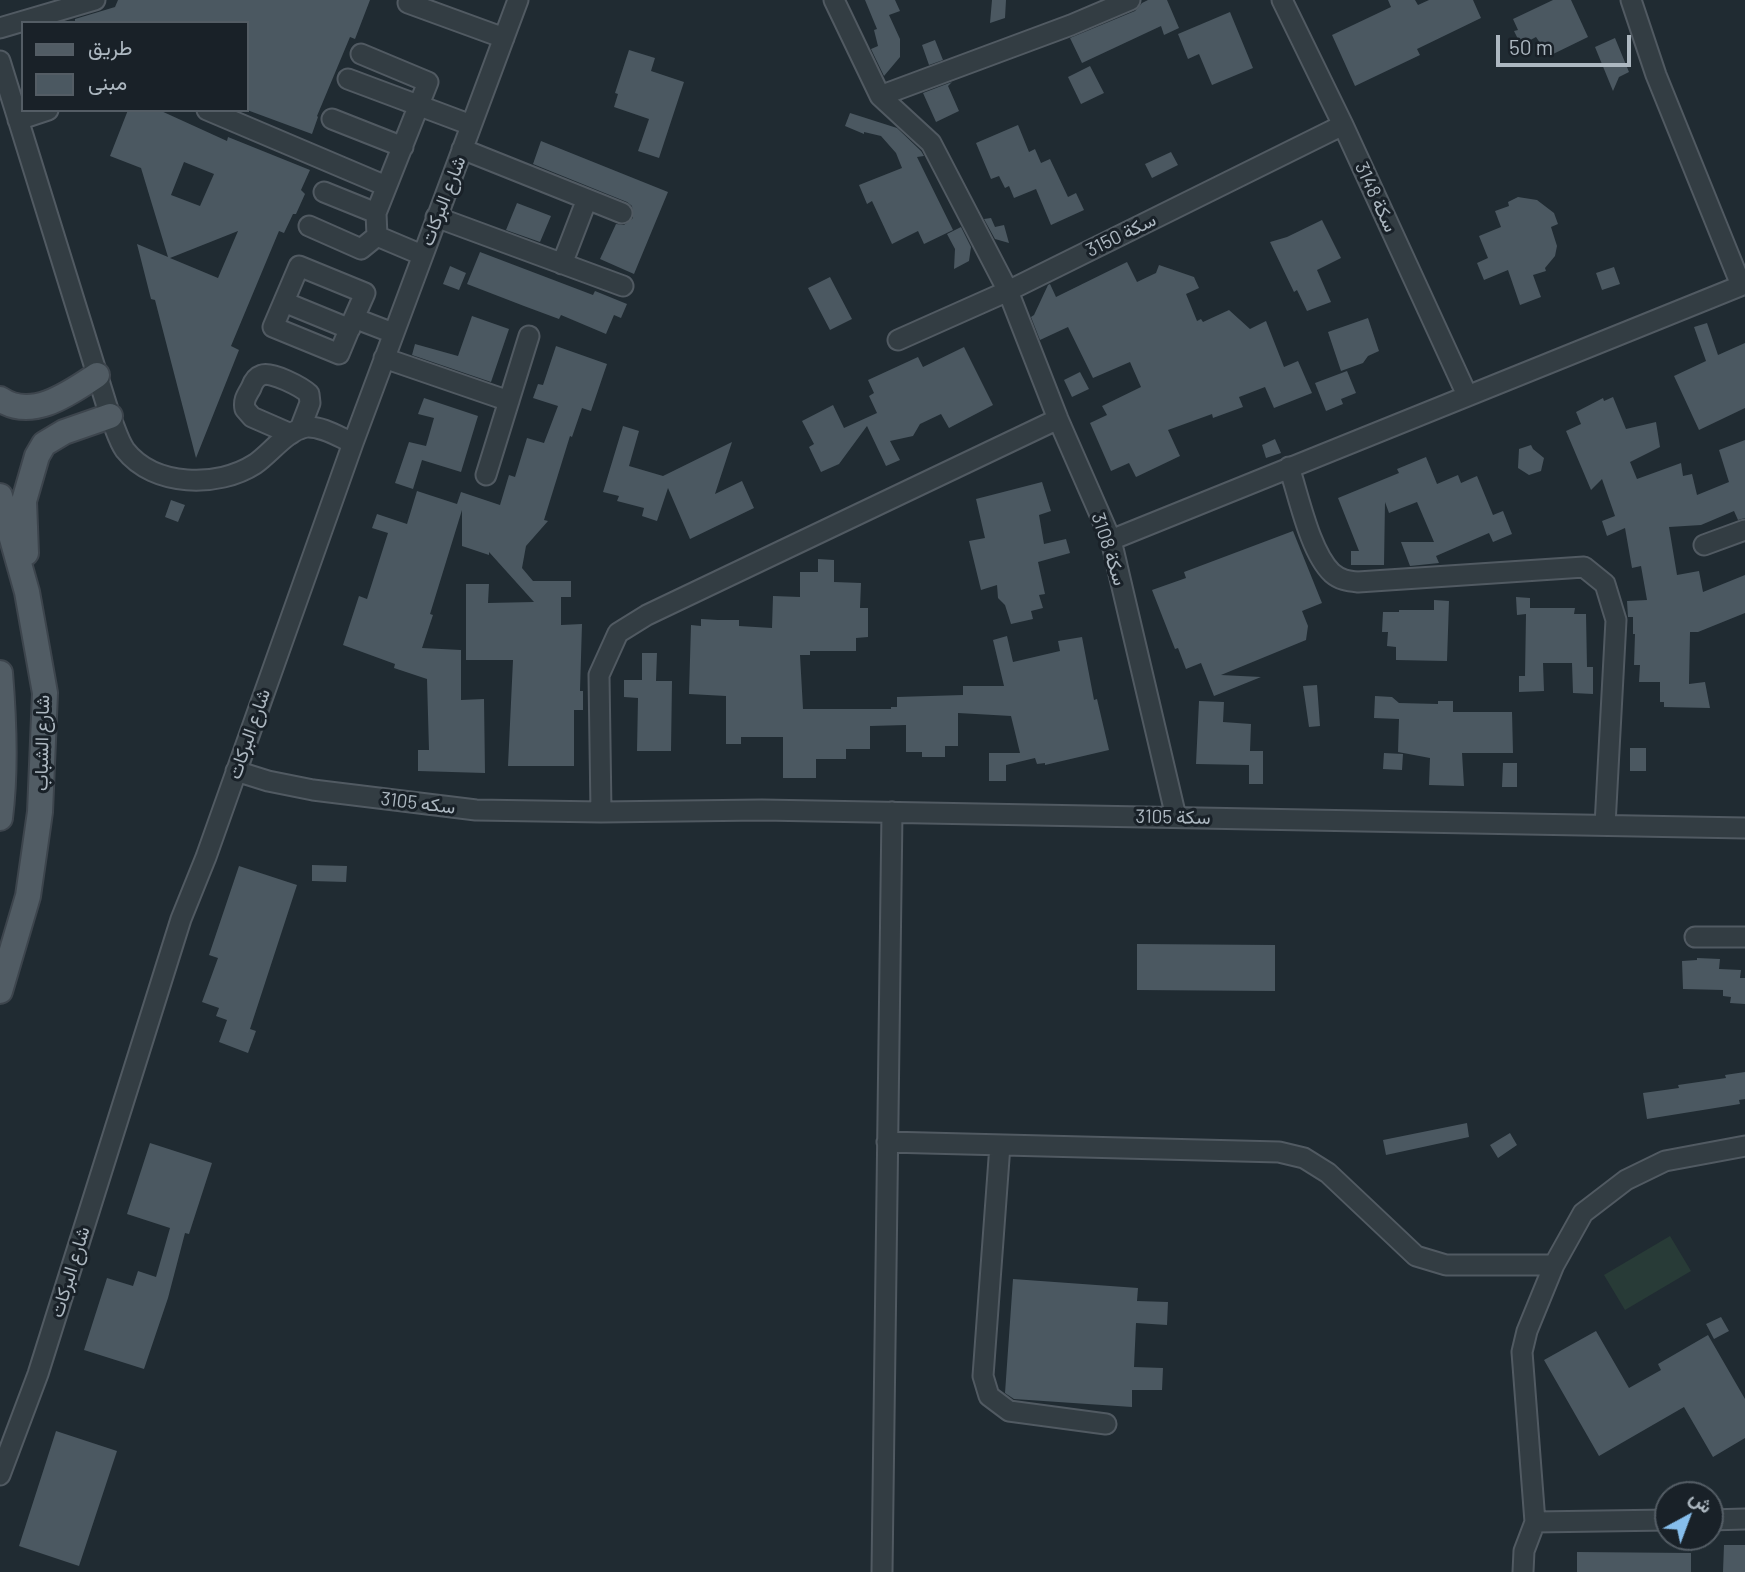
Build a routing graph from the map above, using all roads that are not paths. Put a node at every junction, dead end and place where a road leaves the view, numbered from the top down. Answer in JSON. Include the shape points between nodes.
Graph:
{"nodes":[{"id":1,"x":96,"y":0,"type":"edge"},
{"id":2,"x":409,"y":0,"type":"edge"},
{"id":3,"x":519,"y":0,"type":"edge"},
{"id":4,"x":834,"y":0,"type":"edge"},
{"id":5,"x":1130,"y":0,"type":"edge"},
{"id":6,"x":1282,"y":0,"type":"edge"},
{"id":7,"x":1631,"y":0,"type":"edge"},
{"id":8,"x":35,"y":8,"type":"edge"},
{"id":9,"x":0,"y":28,"type":"edge"},
{"id":10,"x":504,"y":38,"type":"junction"},
{"id":11,"x":362,"y":54,"type":"dead end"},
{"id":12,"x":0,"y":61,"type":"edge"},
{"id":13,"x":348,"y":79,"type":"dead end"},
{"id":14,"x":880,"y":96,"type":"junction"},
{"id":15,"x":419,"y":106,"type":"junction"},
{"id":16,"x":42,"y":112,"type":"edge"},
{"id":17,"x":212,"y":112,"type":"edge"},
{"id":18,"x":332,"y":119,"type":"dead end"},
{"id":19,"x":18,"y":120,"type":"junction"},
{"id":20,"x":471,"y":125,"type":"junction"},
{"id":21,"x":1343,"y":125,"type":"junction"},
{"id":22,"x":403,"y":147,"type":"junction"},
{"id":23,"x":462,"y":149,"type":"junction"},
{"id":24,"x":386,"y":186,"type":"junction"},
{"id":25,"x":324,"y":192,"type":"dead end"},
{"id":26,"x":587,"y":199,"type":"junction"},
{"id":27,"x":376,"y":213,"type":"junction"},
{"id":28,"x":622,"y":213,"type":"dead end"},
{"id":29,"x":436,"y":217,"type":"junction"},
{"id":30,"x":309,"y":226,"type":"dead end"},
{"id":31,"x":377,"y":236,"type":"junction"},
{"id":32,"x":422,"y":256,"type":"junction"},
{"id":33,"x":562,"y":264,"type":"junction"},
{"id":34,"x":1743,"y":285,"type":"edge"},
{"id":35,"x":623,"y":286,"type":"dead end"},
{"id":36,"x":1008,"y":291,"type":"junction"},
{"id":37,"x":284,"y":302,"type":"junction"},
{"id":38,"x":352,"y":323,"type":"junction"},
{"id":39,"x":393,"y":333,"type":"junction"},
{"id":40,"x":529,"y":336,"type":"dead end"},
{"id":41,"x":898,"y":340,"type":"dead end"},
{"id":42,"x":384,"y":358,"type":"junction"},
{"id":43,"x":97,"y":375,"type":"junction"},
{"id":44,"x":1467,"y":395,"type":"junction"},
{"id":45,"x":0,"y":399,"type":"edge"},
{"id":46,"x":509,"y":401,"type":"junction"},
{"id":47,"x":110,"y":416,"type":"junction"},
{"id":48,"x":1058,"y":419,"type":"junction"},
{"id":49,"x":353,"y":443,"type":"junction"},
{"id":50,"x":1289,"y":467,"type":"junction"},
{"id":51,"x":486,"y":475,"type":"dead end"},
{"id":52,"x":0,"y":496,"type":"edge"},
{"id":53,"x":1745,"y":530,"type":"edge"},
{"id":54,"x":1111,"y":540,"type":"junction"},
{"id":55,"x":1704,"y":545,"type":"dead end"},
{"id":56,"x":27,"y":592,"type":"junction"},
{"id":57,"x":0,"y":673,"type":"edge"},
{"id":58,"x":236,"y":771,"type":"junction"},
{"id":59,"x":601,"y":812,"type":"junction"},
{"id":60,"x":892,"y":812,"type":"junction"},
{"id":61,"x":1176,"y":817,"type":"junction"},
{"id":62,"x":0,"y":818,"type":"edge"},
{"id":63,"x":1605,"y":825,"type":"junction"},
{"id":64,"x":1745,"y":828,"type":"edge"},
{"id":65,"x":1695,"y":937,"type":"dead end"},
{"id":66,"x":1745,"y":937,"type":"edge"},
{"id":67,"x":0,"y":991,"type":"edge"},
{"id":68,"x":887,"y":1142,"type":"junction"},
{"id":69,"x":1000,"y":1145,"type":"junction"},
{"id":70,"x":1745,"y":1146,"type":"edge"},
{"id":71,"x":1554,"y":1265,"type":"junction"},
{"id":72,"x":1106,"y":1424,"type":"dead end"},
{"id":73,"x":0,"y":1475,"type":"edge"},
{"id":74,"x":1745,"y":1519,"type":"edge"},
{"id":75,"x":1654,"y":1520,"type":"edge"},
{"id":76,"x":1724,"y":1520,"type":"edge"},
{"id":77,"x":1535,"y":1522,"type":"junction"},
{"id":78,"x":882,"y":1572,"type":"edge"},
{"id":79,"x":1523,"y":1572,"type":"edge"}],
"edges":[{"from":1,"to":8,"type":"street"},
{"from":2,"to":10,"type":"street"},
{"from":3,"to":10,"type":"street","name":"شارع البركات"},
{"from":4,"to":14,"type":"street"},
{"from":5,"to":14,"type":"street"},
{"from":6,"to":21,"type":"street","name":"سكة 3148"},
{"from":7,"to":34,"type":"street"},
{"from":8,"to":9,"type":"street"},
{"from":10,"to":20,"type":"street","name":"شارع البركات"},
{"from":11,"to":15,"type":"street","via":[[428,82]]},
{"from":12,"to":19,"type":"street"},
{"from":13,"to":15,"type":"street"},
{"from":14,"to":36,"type":"street","name":"سكة 3108","via":[[931,144]]},
{"from":15,"to":20,"type":"street"},
{"from":15,"to":22,"type":"street"},
{"from":16,"to":19,"type":"street"},
{"from":17,"to":24,"type":"street"},
{"from":18,"to":22,"type":"street"},
{"from":19,"to":43,"type":"street"},
{"from":20,"to":23,"type":"street","name":"شارع البركات"},
{"from":21,"to":36,"type":"street","name":"سكة 3150"},
{"from":21,"to":44,"type":"street","name":"سكة 3148"},
{"from":22,"to":24,"type":"street"},
{"from":23,"to":26,"type":"street"},
{"from":23,"to":29,"type":"street","name":"شارع البركات"},
{"from":24,"to":27,"type":"street"},
{"from":25,"to":27,"type":"street"},
{"from":26,"to":28,"type":"street"},
{"from":26,"to":33,"type":"street"},
{"from":27,"to":31,"type":"street"},
{"from":29,"to":32,"type":"street","name":"شارع البركات"},
{"from":29,"to":33,"type":"street"},
{"from":30,"to":31,"type":"street","via":[[361,249]]},
{"from":31,"to":32,"type":"street"},
{"from":32,"to":39,"type":"street","name":"شارع البركات"},
{"from":33,"to":35,"type":"street"},
{"from":34,"to":44,"type":"street"},
{"from":36,"to":41,"type":"street","name":"سكة 3150"},
{"from":36,"to":48,"type":"street","name":"سكة 3108"},
{"from":37,"to":38,"type":"street"},
{"from":37,"to":38,"type":"street","via":[[274,327],[340,354]]},
{"from":37,"to":38,"type":"street","via":[[299,266],[365,293]]},
{"from":38,"to":39,"type":"street"},
{"from":39,"to":42,"type":"street","name":"شارع البركات"},
{"from":40,"to":46,"type":"street"},
{"from":42,"to":46,"type":"street"},
{"from":42,"to":49,"type":"street","name":"شارع البركات"},
{"from":43,"to":45,"type":"main road","via":[[48,403],[22,408]]},
{"from":43,"to":47,"type":"street"},
{"from":44,"to":50,"type":"street"},
{"from":46,"to":51,"type":"street"},
{"from":47,"to":49,"type":"street","via":[[132,458],[149,470],[184,479],[234,475],[253,466],[295,431],[319,429]]},
{"from":47,"to":56,"type":"main road","via":[[64,432],[44,444],[37,456],[24,501]]},
{"from":48,"to":54,"type":"street","name":"سكة 3108"},
{"from":48,"to":59,"type":"street","via":[[618,633],[599,675]]},
{"from":49,"to":58,"type":"street","name":"شارع البركات"},
{"from":50,"to":54,"type":"street"},
{"from":50,"to":63,"type":"street","via":[[1316,548],[1331,572],[1343,580],[1584,567],[1605,584],[1616,620]]},
{"from":52,"to":56,"type":"main road","name":"شارع الشباب"},
{"from":53,"to":55,"type":"street"},
{"from":54,"to":61,"type":"street","name":"سكة 3108"},
{"from":56,"to":67,"type":"main road","name":"شارع الشباب","via":[[45,694],[40,812],[28,896]]},
{"from":57,"to":62,"type":"main road","name":"شارع الشباب","via":[[4,716]]},
{"from":58,"to":59,"type":"street","name":"سكه 3105","via":[[313,790],[476,810]]},
{"from":58,"to":73,"type":"street","name":"شارع البركات","via":[[181,919],[38,1374]]},
{"from":59,"to":60,"type":"street","name":"سكة 3105"},
{"from":60,"to":61,"type":"street","name":"سكة 3105"},
{"from":60,"to":68,"type":"street"},
{"from":61,"to":63,"type":"street","name":"سكة 3105"},
{"from":63,"to":64,"type":"street","name":"سكة 3105"},
{"from":65,"to":66,"type":"street"},
{"from":68,"to":69,"type":"street"},
{"from":68,"to":78,"type":"street"},
{"from":69,"to":71,"type":"street","via":[[1279,1152],[1304,1158],[1328,1173],[1416,1256],[1446,1265]]},
{"from":69,"to":72,"type":"street","via":[[984,1385],[989,1396],[1009,1411]]},
{"from":70,"to":71,"type":"street","via":[[1665,1161],[1626,1180],[1583,1213]]},
{"from":71,"to":77,"type":"street","via":[[1522,1352]]},
{"from":74,"to":76,"type":"street"},
{"from":75,"to":77,"type":"street"},
{"from":77,"to":79,"type":"street","via":[[1524,1551]]}]}
